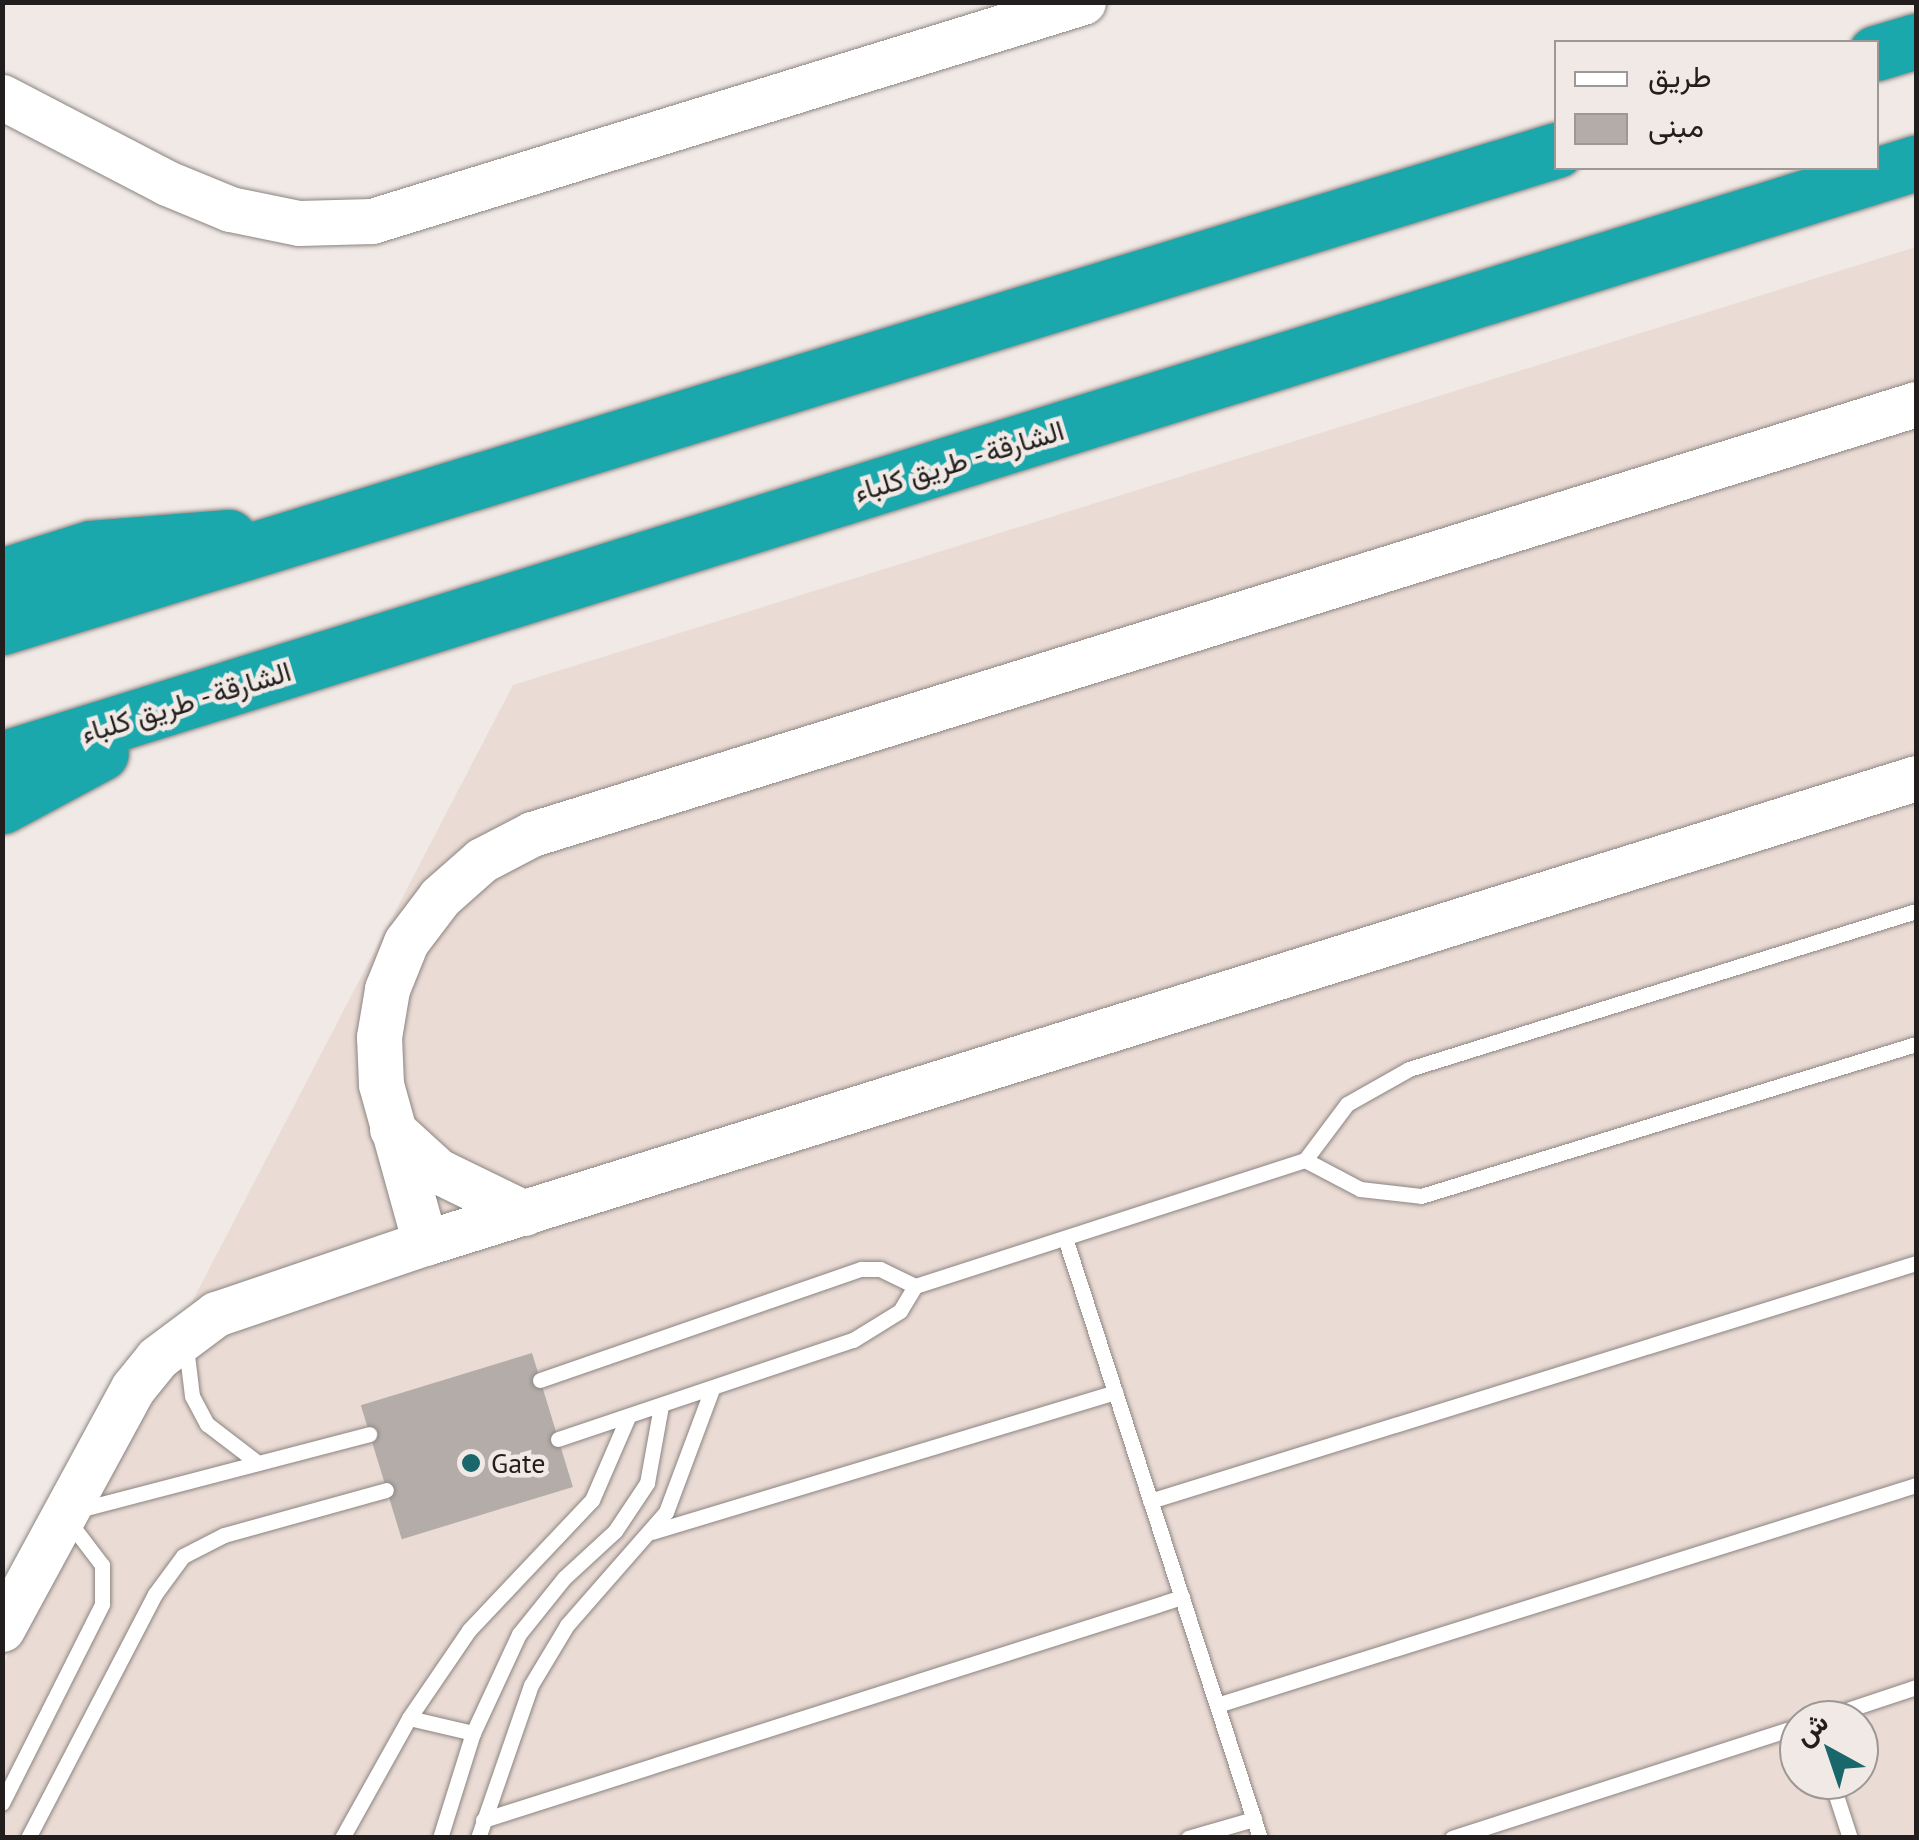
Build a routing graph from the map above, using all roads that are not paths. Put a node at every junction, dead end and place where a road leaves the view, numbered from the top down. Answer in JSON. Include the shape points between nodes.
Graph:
{"nodes":[{"id":1,"x":1083,"y":2,"type":"edge"},
{"id":2,"x":1916,"y":40,"type":"edge"},
{"id":3,"x":1879,"y":52,"type":"edge"},
{"id":4,"x":2,"y":97,"type":"edge"},
{"id":5,"x":1554,"y":151,"type":"edge"},
{"id":6,"x":1916,"y":163,"type":"edge"},
{"id":7,"x":1916,"y":404,"type":"edge"},
{"id":8,"x":302,"y":533,"type":"junction"},
{"id":9,"x":2,"y":576,"type":"edge"},
{"id":10,"x":2,"y":628,"type":"edge"},
{"id":11,"x":214,"y":693,"type":"junction"},
{"id":12,"x":2,"y":759,"type":"edge"},
{"id":13,"x":1916,"y":778,"type":"edge"},
{"id":14,"x":2,"y":806,"type":"edge"},
{"id":15,"x":1916,"y":911,"type":"edge"},
{"id":16,"x":1916,"y":1044,"type":"edge"},
{"id":17,"x":392,"y":1128,"type":"junction"},
{"id":18,"x":1306,"y":1160,"type":"junction"},
{"id":19,"x":524,"y":1213,"type":"junction"},
{"id":20,"x":1065,"y":1238,"type":"junction"},
{"id":21,"x":425,"y":1243,"type":"junction"},
{"id":22,"x":1916,"y":1263,"type":"edge"},
{"id":23,"x":914,"y":1286,"type":"junction"},
{"id":24,"x":186,"y":1332,"type":"junction"},
{"id":25,"x":540,"y":1380,"type":"dead end"},
{"id":26,"x":712,"y":1390,"type":"junction"},
{"id":27,"x":1115,"y":1392,"type":"junction"},
{"id":28,"x":661,"y":1406,"type":"junction"},
{"id":29,"x":628,"y":1417,"type":"junction"},
{"id":30,"x":369,"y":1434,"type":"dead end"},
{"id":31,"x":558,"y":1439,"type":"dead end"},
{"id":32,"x":258,"y":1463,"type":"junction"},
{"id":33,"x":1916,"y":1485,"type":"edge"},
{"id":34,"x":386,"y":1490,"type":"dead end"},
{"id":35,"x":1150,"y":1502,"type":"junction"},
{"id":36,"x":62,"y":1514,"type":"junction"},
{"id":37,"x":652,"y":1532,"type":"junction"},
{"id":38,"x":1182,"y":1597,"type":"junction"},
{"id":39,"x":2,"y":1629,"type":"edge"},
{"id":40,"x":1916,"y":1687,"type":"edge"},
{"id":41,"x":1877,"y":1700,"type":"edge"},
{"id":42,"x":1217,"y":1704,"type":"junction"},
{"id":43,"x":409,"y":1718,"type":"junction"},
{"id":44,"x":1779,"y":1732,"type":"edge"},
{"id":45,"x":473,"y":1733,"type":"junction"},
{"id":46,"x":1837,"y":1800,"type":"edge"},
{"id":47,"x":2,"y":1802,"type":"edge"},
{"id":48,"x":1254,"y":1819,"type":"junction"},
{"id":49,"x":483,"y":1820,"type":"junction"},
{"id":50,"x":28,"y":1838,"type":"edge"},
{"id":51,"x":342,"y":1838,"type":"edge"},
{"id":52,"x":440,"y":1838,"type":"edge"},
{"id":53,"x":478,"y":1838,"type":"edge"},
{"id":54,"x":1188,"y":1838,"type":"edge"},
{"id":55,"x":1260,"y":1838,"type":"edge"},
{"id":56,"x":1452,"y":1838,"type":"edge"},
{"id":57,"x":1850,"y":1838,"type":"edge"}],
"edges":[{"from":1,"to":4,"type":"street","via":[[372,221],[300,223],[230,209]]},
{"from":2,"to":3,"type":"highway"},
{"from":5,"to":8,"type":"highway"},
{"from":6,"to":11,"type":"highway","name":"الشارقة - طريق كلباء"},
{"from":7,"to":17,"type":"street","via":[[532,834],[482,860],[440,897],[406,942],[387,989],[379,1037]]},
{"from":8,"to":9,"type":"highway","via":[[91,548]]},
{"from":8,"to":10,"type":"highway"},
{"from":11,"to":12,"type":"highway","name":"الشارقة - طريق كلباء"},
{"from":11,"to":14,"type":"highway"},
{"from":13,"to":19,"type":"street"},
{"from":15,"to":18,"type":"lane","via":[[1409,1068],[1346,1104]]},
{"from":16,"to":18,"type":"lane","via":[[1421,1196],[1360,1189]]},
{"from":17,"to":19,"type":"street","via":[[438,1171]]},
{"from":17,"to":21,"type":"street"},
{"from":18,"to":20,"type":"lane"},
{"from":19,"to":21,"type":"street"},
{"from":20,"to":23,"type":"lane"},
{"from":20,"to":27,"type":"lane"},
{"from":21,"to":24,"type":"street","via":[[249,1300]]},
{"from":22,"to":35,"type":"lane"},
{"from":23,"to":25,"type":"lane","via":[[880,1269],[861,1269]]},
{"from":23,"to":26,"type":"lane","via":[[879,1329]]},
{"from":24,"to":32,"type":"lane","via":[[192,1396],[229,1448]]},
{"from":24,"to":36,"type":"street","via":[[132,1388]]},
{"from":26,"to":28,"type":"lane"},
{"from":26,"to":37,"type":"lane","via":[[678,1490]]},
{"from":27,"to":35,"type":"lane"},
{"from":27,"to":37,"type":"lane"},
{"from":28,"to":29,"type":"lane"},
{"from":28,"to":45,"type":"lane","via":[[647,1484],[633,1508],[540,1605]]},
{"from":29,"to":31,"type":"lane"},
{"from":29,"to":43,"type":"lane","via":[[592,1500],[469,1630]]},
{"from":30,"to":32,"type":"lane"},
{"from":32,"to":36,"type":"lane"},
{"from":33,"to":42,"type":"lane"},
{"from":34,"to":50,"type":"lane","via":[[224,1534],[183,1556],[155,1594]]},
{"from":35,"to":38,"type":"lane"},
{"from":36,"to":39,"type":"street"},
{"from":36,"to":47,"type":"lane","via":[[102,1564],[102,1604]]},
{"from":37,"to":49,"type":"lane","via":[[587,1599],[548,1653],[516,1718]]},
{"from":38,"to":42,"type":"lane"},
{"from":38,"to":49,"type":"lane"},
{"from":40,"to":41,"type":"lane"},
{"from":42,"to":48,"type":"lane"},
{"from":43,"to":45,"type":"lane"},
{"from":43,"to":51,"type":"lane"},
{"from":44,"to":56,"type":"lane"},
{"from":45,"to":52,"type":"lane"},
{"from":46,"to":57,"type":"lane"},
{"from":48,"to":54,"type":"lane"},
{"from":48,"to":55,"type":"lane"},
{"from":49,"to":53,"type":"lane"}]}
